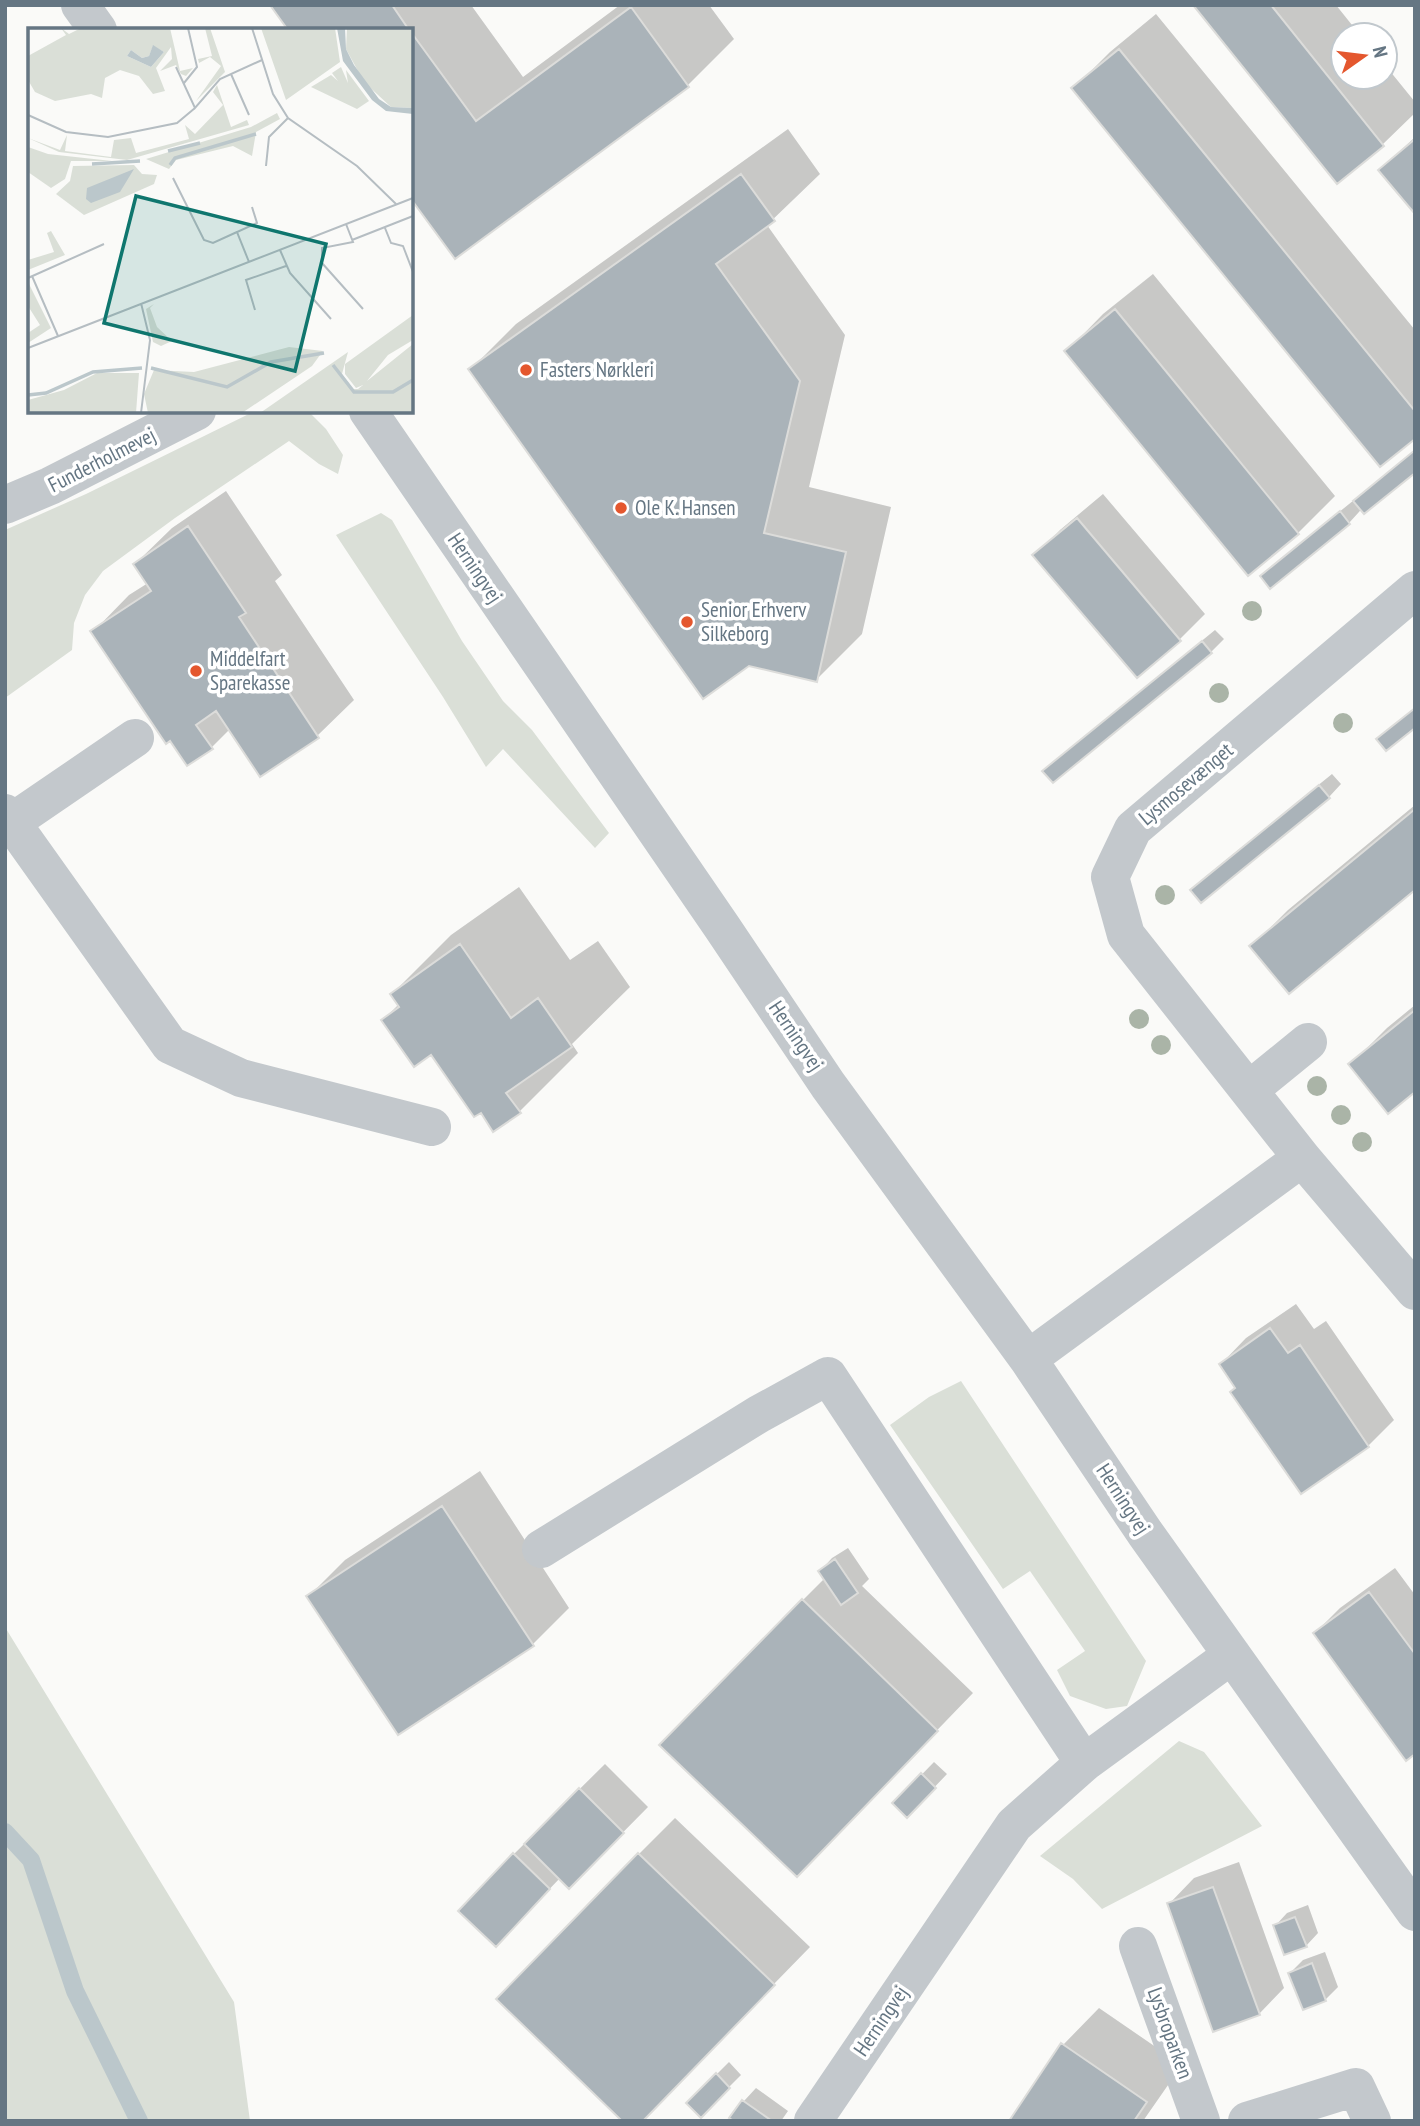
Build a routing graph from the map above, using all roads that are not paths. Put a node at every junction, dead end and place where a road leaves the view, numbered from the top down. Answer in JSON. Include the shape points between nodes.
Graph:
{"nodes":[{"id":1,"x":80,"y":5,"type":"edge"},
{"id":2,"x":97,"y":28,"type":"edge"},
{"id":3,"x":193,"y":413,"type":"edge"},
{"id":4,"x":369,"y":413,"type":"edge"},
{"id":5,"x":5,"y":505,"type":"edge"},
{"id":6,"x":1415,"y":590,"type":"edge"},
{"id":7,"x":135,"y":738,"type":"dead end"},
{"id":8,"x":9,"y":818,"type":"edge"},
{"id":9,"x":1308,"y":1042,"type":"dead end"},
{"id":10,"x":1249,"y":1090,"type":"junction"},
{"id":11,"x":432,"y":1127,"type":"dead end"},
{"id":12,"x":1302,"y":1158,"type":"junction"},
{"id":13,"x":1415,"y":1292,"type":"edge"},
{"id":14,"x":1028,"y":1359,"type":"junction"},
{"id":15,"x":541,"y":1549,"type":"dead end"},
{"id":16,"x":1232,"y":1655,"type":"junction"},
{"id":17,"x":1084,"y":1763,"type":"junction"},
{"id":18,"x":1415,"y":1912,"type":"edge"},
{"id":19,"x":1138,"y":1946,"type":"dead end"},
{"id":20,"x":813,"y":2121,"type":"edge"},
{"id":21,"x":1201,"y":2121,"type":"edge"},
{"id":22,"x":1247,"y":2121,"type":"edge"},
{"id":23,"x":1372,"y":2121,"type":"edge"}],
"edges":[{"from":1,"to":2,"type":"street"},
{"from":3,"to":5,"type":"street","name":"Funderholmevej"},
{"from":4,"to":14,"type":"street","name":"Herningvej","via":[[828,1085]]},
{"from":6,"to":10,"type":"street","name":"Lysmosevænget","via":[[1133,829],[1110,877],[1126,934]]},
{"from":7,"to":8,"type":"street"},
{"from":8,"to":11,"type":"street","via":[[170,1045],[241,1078]]},
{"from":9,"to":10,"type":"street"},
{"from":10,"to":12,"type":"street","name":"Lysmosevænget"},
{"from":12,"to":13,"type":"street","name":"Lysmosevænget"},
{"from":12,"to":14,"type":"street"},
{"from":14,"to":16,"type":"street","name":"Herningvej"},
{"from":15,"to":17,"type":"street","via":[[828,1376]]},
{"from":16,"to":17,"type":"street","name":"Herningvej"},
{"from":16,"to":18,"type":"street","name":"Herningvej"},
{"from":17,"to":20,"type":"street","name":"Herningvej","via":[[1014,1825]]},
{"from":19,"to":21,"type":"street","name":"Lysbroparken"},
{"from":22,"to":23,"type":"street","via":[[1356,2087]]}]}
